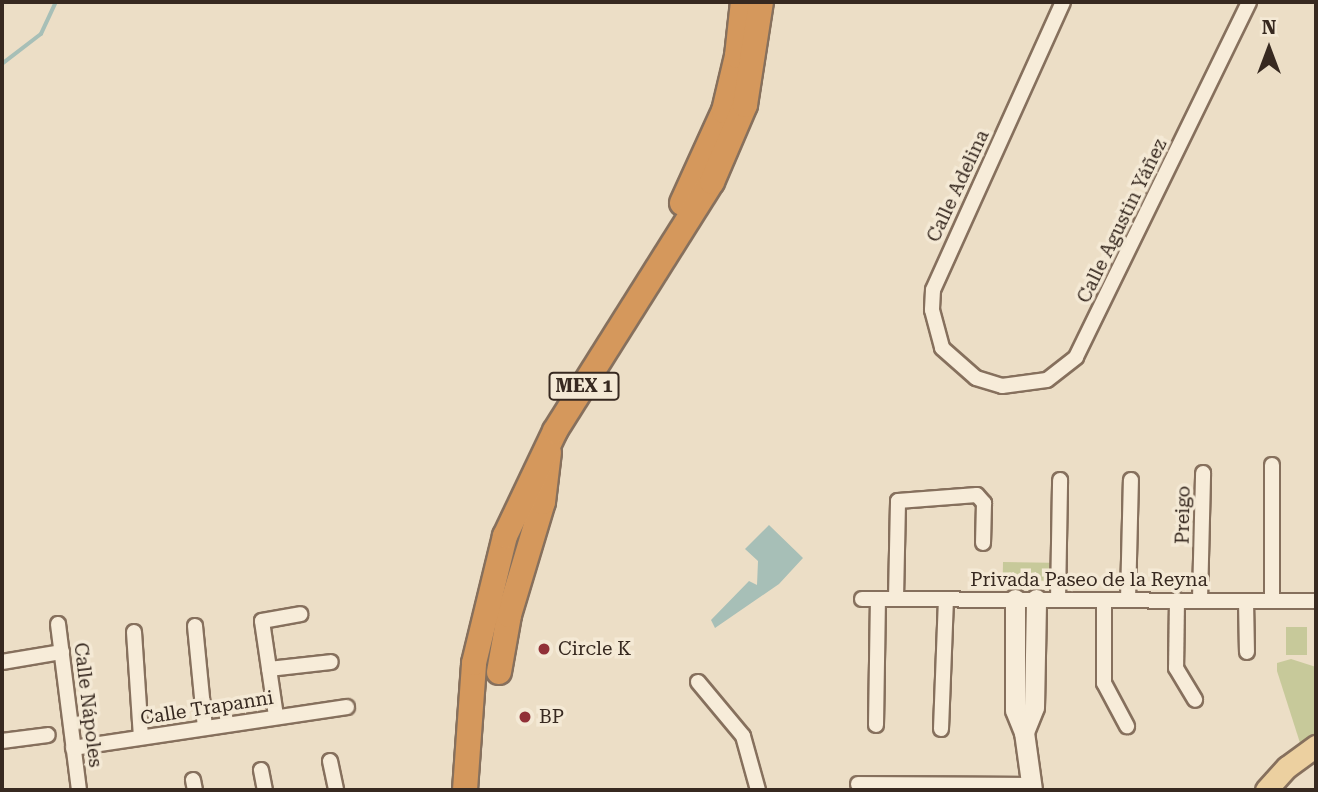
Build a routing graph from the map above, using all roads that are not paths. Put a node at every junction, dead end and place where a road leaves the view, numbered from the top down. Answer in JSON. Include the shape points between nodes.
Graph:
{"nodes":[{"id":1,"x":743,"y":2,"type":"edge"},
{"id":2,"x":761,"y":2,"type":"edge"},
{"id":3,"x":1063,"y":2,"type":"edge"},
{"id":4,"x":1249,"y":2,"type":"edge"},
{"id":5,"x":976,"y":378,"type":"joint"},
{"id":6,"x":549,"y":443,"type":"junction"},
{"id":7,"x":1272,"y":465,"type":"dead end"},
{"id":8,"x":1203,"y":473,"type":"dead end"},
{"id":9,"x":1060,"y":480,"type":"dead end"},
{"id":10,"x":1131,"y":480,"type":"dead end"},
{"id":11,"x":983,"y":543,"type":"dead end"},
{"id":12,"x":896,"y":598,"type":"junction"},
{"id":13,"x":862,"y":599,"type":"dead end"},
{"id":14,"x":878,"y":599,"type":"junction"},
{"id":15,"x":946,"y":599,"type":"junction"},
{"id":16,"x":1015,"y":599,"type":"junction"},
{"id":17,"x":1036,"y":599,"type":"junction"},
{"id":18,"x":1058,"y":600,"type":"junction"},
{"id":19,"x":1128,"y":600,"type":"junction"},
{"id":20,"x":1177,"y":600,"type":"junction"},
{"id":21,"x":1200,"y":600,"type":"junction"},
{"id":22,"x":1104,"y":601,"type":"junction"},
{"id":23,"x":1246,"y":601,"type":"junction"},
{"id":24,"x":1272,"y":601,"type":"junction"},
{"id":25,"x":1316,"y":601,"type":"edge"},
{"id":26,"x":300,"y":614,"type":"dead end"},
{"id":27,"x":58,"y":624,"type":"dead end"},
{"id":28,"x":195,"y":626,"type":"dead end"},
{"id":29,"x":134,"y":632,"type":"dead end"},
{"id":30,"x":62,"y":652,"type":"junction"},
{"id":31,"x":1247,"y":652,"type":"dead end"},
{"id":32,"x":2,"y":662,"type":"edge"},
{"id":33,"x":331,"y":662,"type":"dead end"},
{"id":34,"x":270,"y":669,"type":"junction"},
{"id":35,"x":499,"y":672,"type":"dead end"},
{"id":36,"x":698,"y":682,"type":"dead end"},
{"id":37,"x":1195,"y":700,"type":"dead end"},
{"id":38,"x":347,"y":706,"type":"dead end"},
{"id":39,"x":276,"y":716,"type":"junction"},
{"id":40,"x":876,"y":725,"type":"dead end"},
{"id":41,"x":1127,"y":726,"type":"dead end"},
{"id":42,"x":205,"y":727,"type":"junction"},
{"id":43,"x":941,"y":729,"type":"dead end"},
{"id":44,"x":1024,"y":732,"type":"junction"},
{"id":45,"x":48,"y":735,"type":"dead end"},
{"id":46,"x":141,"y":737,"type":"junction"},
{"id":47,"x":2,"y":741,"type":"edge"},
{"id":48,"x":1316,"y":747,"type":"edge"},
{"id":49,"x":73,"y":748,"type":"junction"},
{"id":50,"x":330,"y":761,"type":"dead end"},
{"id":51,"x":261,"y":770,"type":"dead end"},
{"id":52,"x":858,"y":784,"type":"dead end"},
{"id":53,"x":877,"y":787,"type":"edge"},
{"id":54,"x":1031,"y":788,"type":"edge"},
{"id":55,"x":79,"y":790,"type":"edge"},
{"id":56,"x":265,"y":790,"type":"edge"},
{"id":57,"x":336,"y":790,"type":"edge"},
{"id":58,"x":451,"y":790,"type":"edge"},
{"id":59,"x":465,"y":790,"type":"edge"},
{"id":60,"x":758,"y":790,"type":"edge"},
{"id":61,"x":1266,"y":790,"type":"edge"}],
"edges":[{"from":1,"to":58,"type":"highway","number":"MEX 1","via":[[727,101],[689,191],[528,449],[494,526],[476,582],[459,663]]},
{"from":2,"to":6,"type":"highway","number":"MEX 1","via":[[745,105],[712,182]]},
{"from":3,"to":5,"type":"street","name":"Calle Adelina","via":[[933,290],[932,310],[942,348]]},
{"from":4,"to":5,"type":"street","name":"Calle Agustin Yáñez","via":[[1076,357],[1047,380],[1025,386],[1002,386]]},
{"from":6,"to":35,"type":"highway","via":[[545,494],[509,615]]},
{"from":6,"to":59,"type":"highway","number":"MEX 1","via":[[523,495],[492,577],[473,673]]},
{"from":7,"to":24,"type":"street"},
{"from":8,"to":21,"type":"street","name":"Preigo"},
{"from":9,"to":18,"type":"street"},
{"from":10,"to":19,"type":"street"},
{"from":11,"to":12,"type":"street","via":[[984,503],[977,495],[898,501]]},
{"from":12,"to":14,"type":"street","name":"Privada Paseo de la Reyna"},
{"from":12,"to":15,"type":"street","name":"Privada Paseo de la Reyna"},
{"from":13,"to":14,"type":"street","name":"Privada Paseo de la Reyna"},
{"from":14,"to":40,"type":"street"},
{"from":15,"to":16,"type":"street","name":"Privada Paseo de la Reyna"},
{"from":15,"to":43,"type":"street"},
{"from":16,"to":17,"type":"street","name":"Privada Paseo de la Reyna"},
{"from":16,"to":44,"type":"street","via":[[1015,710]]},
{"from":17,"to":18,"type":"street","name":"Privada Paseo de la Reyna"},
{"from":17,"to":44,"type":"street","via":[[1034,707]]},
{"from":18,"to":22,"type":"street","name":"Privada Paseo de la Reyna"},
{"from":19,"to":20,"type":"street","name":"Privada Paseo de la Reyna"},
{"from":19,"to":22,"type":"street","name":"Privada Paseo de la Reyna"},
{"from":20,"to":21,"type":"street","name":"Privada Paseo de la Reyna"},
{"from":20,"to":37,"type":"street","via":[[1177,668]]},
{"from":21,"to":23,"type":"street","name":"Privada Paseo de la Reyna"},
{"from":22,"to":41,"type":"street","via":[[1104,683]]},
{"from":23,"to":24,"type":"street","name":"Privada Paseo de la Reyna"},
{"from":23,"to":31,"type":"street"},
{"from":24,"to":25,"type":"street","name":"Privada Paseo de la Reyna"},
{"from":26,"to":34,"type":"street","via":[[262,619]]},
{"from":27,"to":30,"type":"street","name":"Calle Nápoles"},
{"from":28,"to":42,"type":"street"},
{"from":29,"to":46,"type":"street"},
{"from":30,"to":32,"type":"street"},
{"from":30,"to":49,"type":"street","name":"Calle Nápoles"},
{"from":33,"to":34,"type":"street"},
{"from":34,"to":39,"type":"street"},
{"from":36,"to":60,"type":"street","via":[[743,736]]},
{"from":38,"to":39,"type":"street","name":"Calle Trapanni"},
{"from":39,"to":42,"type":"street","name":"Calle Trapanni"},
{"from":42,"to":46,"type":"street","name":"Calle Trapanni"},
{"from":44,"to":54,"type":"street"},
{"from":45,"to":47,"type":"street"},
{"from":46,"to":49,"type":"street","name":"Calle Trapanni"},
{"from":48,"to":61,"type":"main road","via":[[1287,766]]},
{"from":49,"to":55,"type":"street","name":"Calle Nápoles"},
{"from":50,"to":57,"type":"street"},
{"from":51,"to":56,"type":"street"},
{"from":52,"to":53,"type":"street"},
{"from":53,"to":54,"type":"street"}]}
